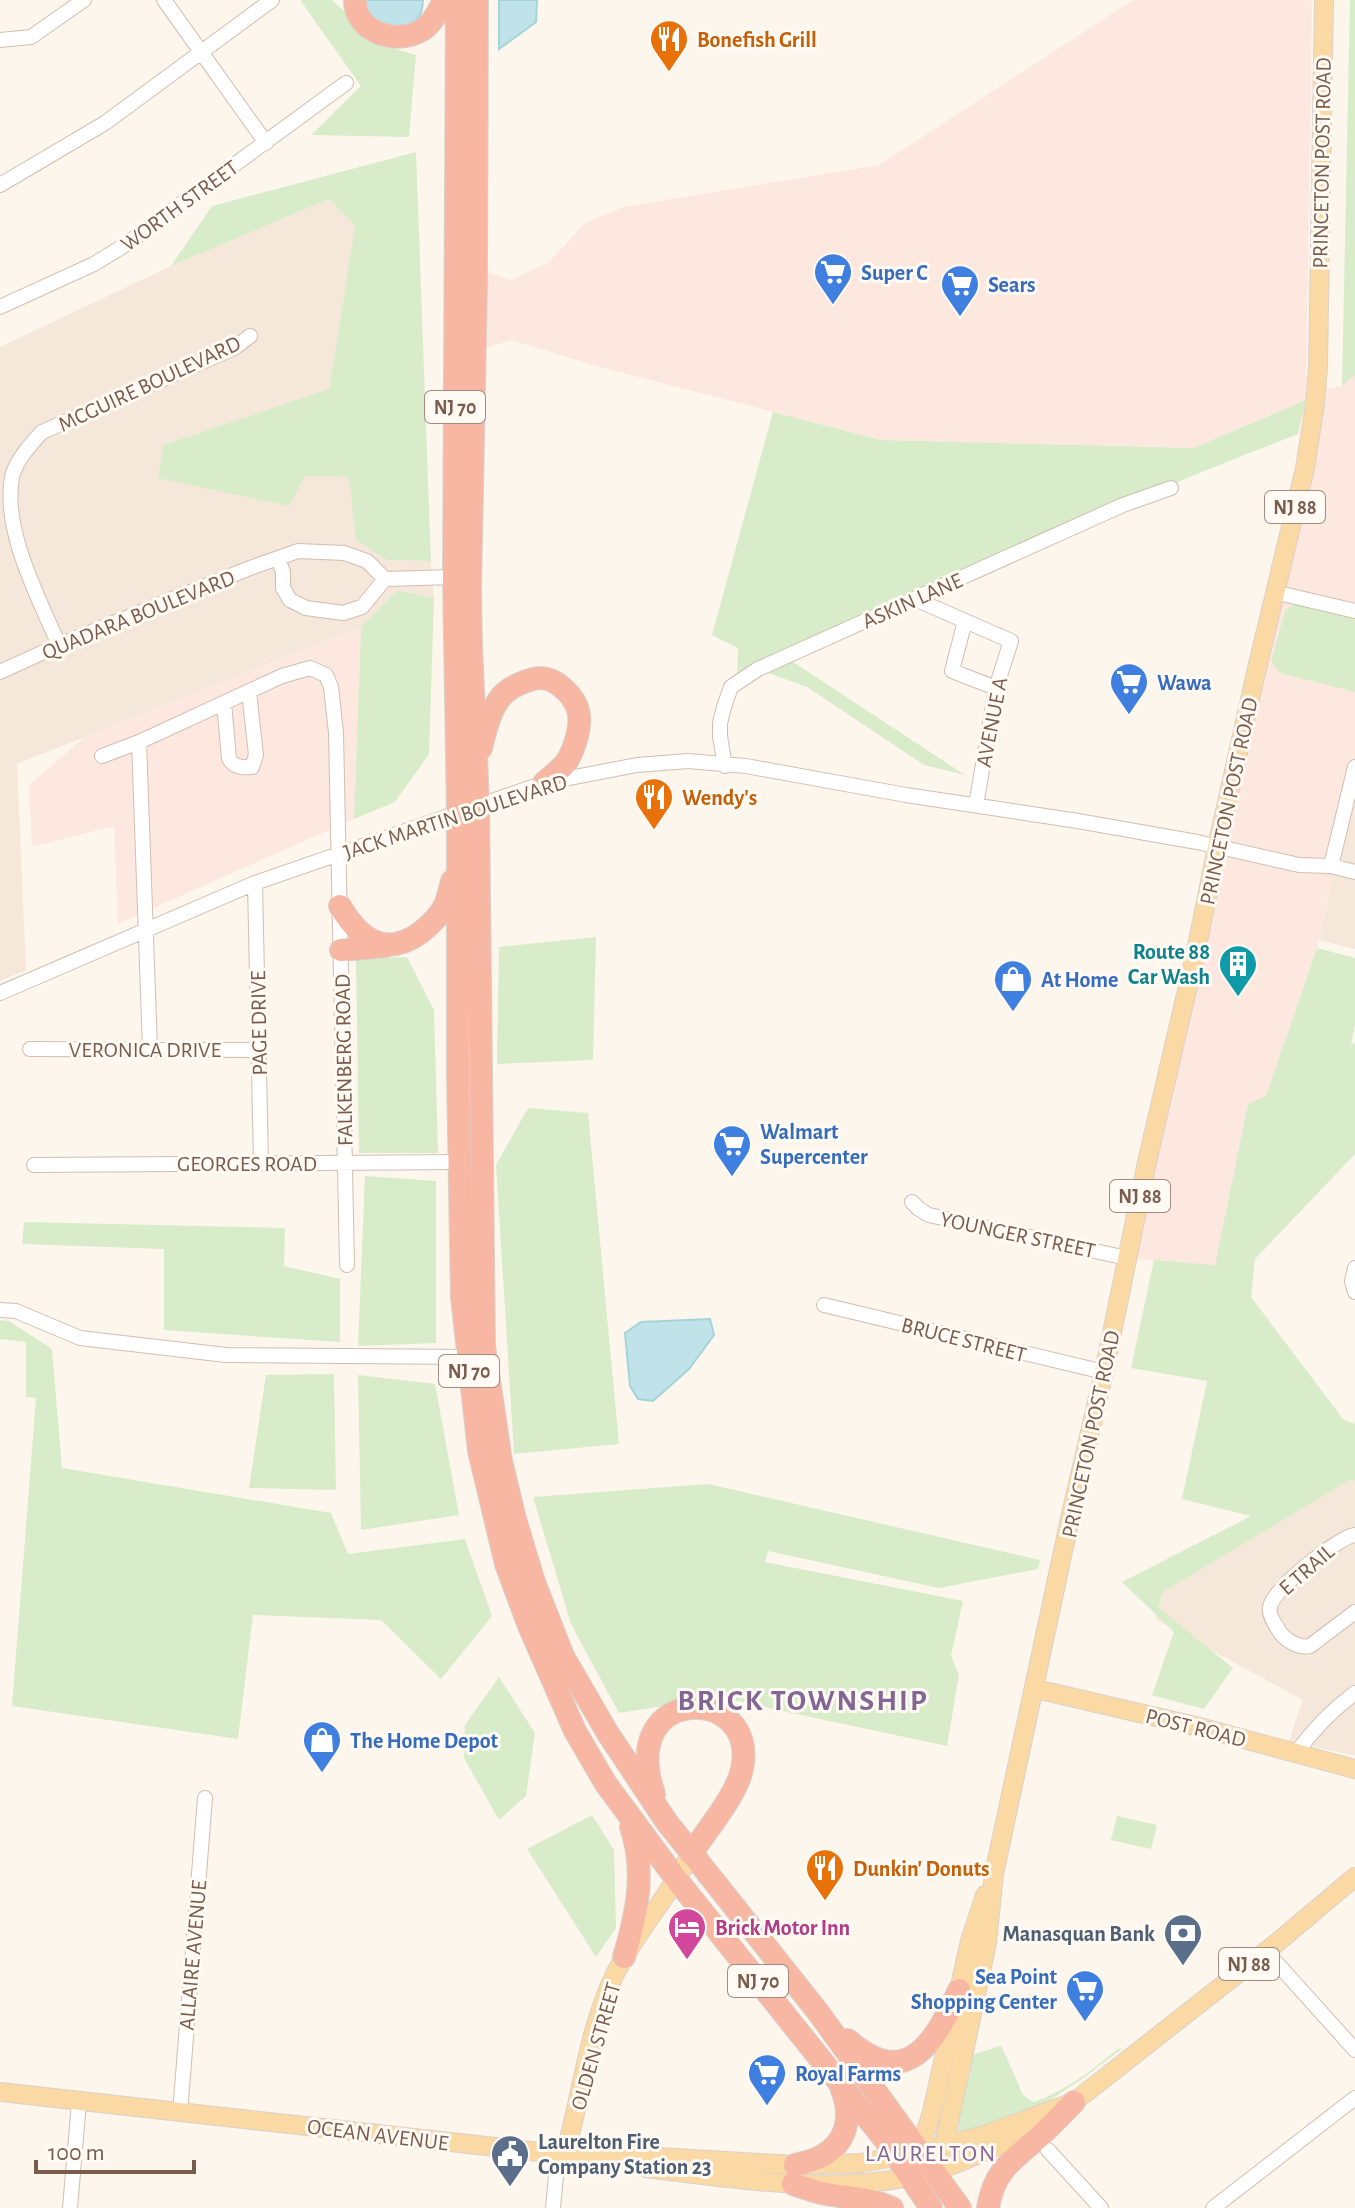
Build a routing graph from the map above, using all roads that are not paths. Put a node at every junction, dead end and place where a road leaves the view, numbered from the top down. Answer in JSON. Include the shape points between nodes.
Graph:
{"nodes":[{"id":1,"x":84,"y":0,"type":"edge"},
{"id":2,"x":164,"y":0,"type":"edge"},
{"id":3,"x":272,"y":0,"type":"edge"},
{"id":4,"x":355,"y":0,"type":"edge"},
{"id":5,"x":444,"y":0,"type":"edge"},
{"id":6,"x":457,"y":0,"type":"edge"},
{"id":7,"x":477,"y":0,"type":"edge"},
{"id":8,"x":1324,"y":0,"type":"edge"},
{"id":9,"x":0,"y":40,"type":"edge"},
{"id":10,"x":201,"y":52,"type":"junction"},
{"id":11,"x":346,"y":83,"type":"dead end"},
{"id":12,"x":266,"y":143,"type":"junction"},
{"id":13,"x":0,"y":185,"type":"edge"},
{"id":14,"x":0,"y":307,"type":"edge"},
{"id":15,"x":250,"y":336,"type":"dead end"},
{"id":16,"x":1171,"y":488,"type":"dead end"},
{"id":17,"x":4,"y":496,"type":"edge"},
{"id":18,"x":278,"y":558,"type":"junction"},
{"id":19,"x":454,"y":577,"type":"junction"},
{"id":20,"x":385,"y":579,"type":"junction"},
{"id":21,"x":1274,"y":592,"type":"junction"},
{"id":22,"x":915,"y":599,"type":"junction"},
{"id":23,"x":1355,"y":611,"type":"edge"},
{"id":24,"x":965,"y":621,"type":"junction"},
{"id":25,"x":59,"y":645,"type":"junction"},
{"id":26,"x":0,"y":672,"type":"edge"},
{"id":27,"x":996,"y":688,"type":"junction"},
{"id":28,"x":249,"y":692,"type":"junction"},
{"id":29,"x":224,"y":703,"type":"junction"},
{"id":30,"x":139,"y":742,"type":"junction"},
{"id":31,"x":102,"y":756,"type":"dead end"},
{"id":32,"x":476,"y":764,"type":"junction"},
{"id":33,"x":725,"y":766,"type":"junction"},
{"id":34,"x":1355,"y":767,"type":"edge"},
{"id":35,"x":544,"y":783,"type":"junction"},
{"id":36,"x":976,"y":805,"type":"junction"},
{"id":37,"x":468,"y":809,"type":"junction"},
{"id":38,"x":1217,"y":847,"type":"junction"},
{"id":39,"x":338,"y":856,"type":"junction"},
{"id":40,"x":458,"y":861,"type":"junction"},
{"id":41,"x":1331,"y":866,"type":"junction"},
{"id":42,"x":1355,"y":872,"type":"edge"},
{"id":43,"x":255,"y":883,"type":"junction"},
{"id":44,"x":340,"y":906,"type":"junction"},
{"id":45,"x":146,"y":929,"type":"junction"},
{"id":46,"x":391,"y":946,"type":"junction"},
{"id":47,"x":341,"y":950,"type":"junction"},
{"id":48,"x":0,"y":993,"type":"edge"},
{"id":49,"x":30,"y":1049,"type":"dead end"},
{"id":50,"x":150,"y":1049,"type":"junction"},
{"id":51,"x":259,"y":1050,"type":"junction"},
{"id":52,"x":460,"y":1162,"type":"junction"},
{"id":53,"x":261,"y":1163,"type":"junction"},
{"id":54,"x":345,"y":1163,"type":"junction"},
{"id":55,"x":34,"y":1165,"type":"dead end"},
{"id":56,"x":912,"y":1202,"type":"dead end"},
{"id":57,"x":1127,"y":1258,"type":"junction"},
{"id":58,"x":347,"y":1265,"type":"dead end"},
{"id":59,"x":1355,"y":1268,"type":"edge"},
{"id":60,"x":1355,"y":1292,"type":"edge"},
{"id":61,"x":824,"y":1305,"type":"dead end"},
{"id":62,"x":0,"y":1310,"type":"edge"},
{"id":63,"x":468,"y":1357,"type":"junction"},
{"id":64,"x":1104,"y":1372,"type":"junction"},
{"id":65,"x":1355,"y":1535,"type":"edge"},
{"id":66,"x":1355,"y":1612,"type":"edge"},
{"id":67,"x":1036,"y":1689,"type":"junction"},
{"id":68,"x":1355,"y":1693,"type":"edge"},
{"id":69,"x":1296,"y":1753,"type":"junction"},
{"id":70,"x":1355,"y":1769,"type":"edge"},
{"id":71,"x":205,"y":1798,"type":"dead end"},
{"id":72,"x":626,"y":1810,"type":"junction"},
{"id":73,"x":666,"y":1821,"type":"junction"},
{"id":74,"x":691,"y":1854,"type":"junction"},
{"id":75,"x":994,"y":1874,"type":"junction"},
{"id":76,"x":1355,"y":1877,"type":"edge"},
{"id":77,"x":677,"y":1880,"type":"junction"},
{"id":78,"x":1266,"y":1951,"type":"junction"},
{"id":79,"x":624,"y":1957,"type":"junction"},
{"id":80,"x":959,"y":1990,"type":"junction"},
{"id":81,"x":818,"y":2012,"type":"junction"},
{"id":82,"x":1355,"y":2050,"type":"edge"},
{"id":83,"x":838,"y":2081,"type":"junction"},
{"id":84,"x":0,"y":2092,"type":"edge"},
{"id":85,"x":1355,"y":2098,"type":"edge"},
{"id":86,"x":79,"y":2102,"type":"junction"},
{"id":87,"x":1074,"y":2102,"type":"junction"},
{"id":88,"x":180,"y":2113,"type":"junction"},
{"id":89,"x":944,"y":2146,"type":"junction"},
{"id":90,"x":1048,"y":2150,"type":"dead end"},
{"id":91,"x":921,"y":2151,"type":"junction"},
{"id":92,"x":565,"y":2154,"type":"junction"},
{"id":93,"x":898,"y":2157,"type":"junction"},
{"id":94,"x":935,"y":2172,"type":"junction"},
{"id":95,"x":794,"y":2175,"type":"junction"},
{"id":96,"x":911,"y":2177,"type":"junction"},
{"id":97,"x":70,"y":2208,"type":"edge"},
{"id":98,"x":553,"y":2208,"type":"edge"},
{"id":99,"x":892,"y":2208,"type":"edge"},
{"id":100,"x":931,"y":2208,"type":"edge"},
{"id":101,"x":960,"y":2208,"type":"edge"},
{"id":102,"x":988,"y":2208,"type":"edge"},
{"id":103,"x":1101,"y":2208,"type":"edge"},
{"id":104,"x":1213,"y":2208,"type":"edge"}],
"edges":[{"from":1,"to":9,"type":"street","via":[[31,37]]},
{"from":2,"to":10,"type":"street"},
{"from":3,"to":10,"type":"street"},
{"from":4,"to":5,"type":"highway","via":[[365,25],[400,37],[422,30]]},
{"from":6,"to":19,"type":"highway","number":"NJ 70"},
{"from":7,"to":32,"type":"highway","number":"NJ 70","via":[[470,589]]},
{"from":8,"to":21,"type":"main road","name":"PRINCETON POST ROAD","number":"NJ 88","via":[[1315,404]]},
{"from":10,"to":12,"type":"street"},
{"from":10,"to":13,"type":"street","via":[[105,123]]},
{"from":11,"to":12,"type":"street","name":"WORTH STREET"},
{"from":12,"to":14,"type":"street","name":"WORTH STREET","via":[[104,258]]},
{"from":15,"to":17,"type":"street","name":"MCGUIRE BOULEVARD","via":[[231,350],[42,432],[14,469]]},
{"from":16,"to":22,"type":"street","name":"ASKIN LANE"},
{"from":17,"to":25,"type":"street","name":"MCGUIRE BOULEVARD","via":[[13,539]]},
{"from":18,"to":20,"type":"street","name":"QUADARA BOULEVARD","via":[[298,551],[344,553],[367,561]]},
{"from":18,"to":20,"type":"street","via":[[283,588],[290,600],[306,608],[343,613],[362,607]]},
{"from":18,"to":25,"type":"street","name":"QUADARA BOULEVARD"},
{"from":19,"to":20,"type":"street"},
{"from":19,"to":37,"type":"highway","number":"NJ 70"},
{"from":21,"to":23,"type":"street"},
{"from":21,"to":38,"type":"main road","name":"PRINCETON POST ROAD","number":"NJ 88"},
{"from":22,"to":24,"type":"street"},
{"from":22,"to":33,"type":"street","name":"ASKIN LANE","via":[[758,669],[731,687],[720,723]]},
{"from":24,"to":27,"type":"street","via":[[952,671]]},
{"from":24,"to":27,"type":"street","name":"AVENUE A","via":[[1011,641]]},
{"from":25,"to":26,"type":"street","name":"QUADARA BOULEVARD"},
{"from":27,"to":36,"type":"street","name":"AVENUE A"},
{"from":28,"to":29,"type":"street"},
{"from":28,"to":29,"type":"street","via":[[256,755],[252,767],[231,763]]},
{"from":28,"to":39,"type":"street","name":"FALKENBERG ROAD","via":[[310,668],[326,675],[336,733]]},
{"from":29,"to":30,"type":"street"},
{"from":30,"to":31,"type":"street"},
{"from":30,"to":45,"type":"street"},
{"from":32,"to":35,"type":"highway","via":[[498,700],[525,681],[550,680],[573,699],[579,718],[566,763]]},
{"from":32,"to":37,"type":"highway","number":"NJ 70"},
{"from":33,"to":35,"type":"street","name":"JACK MARTIN BOULEVARD","via":[[688,761],[637,765]]},
{"from":33,"to":36,"type":"street","name":"JACK MARTIN BOULEVARD"},
{"from":34,"to":41,"type":"street"},
{"from":35,"to":37,"type":"street","name":"JACK MARTIN BOULEVARD"},
{"from":36,"to":38,"type":"street","name":"JACK MARTIN BOULEVARD"},
{"from":37,"to":39,"type":"street","name":"JACK MARTIN BOULEVARD"},
{"from":37,"to":40,"type":"highway","number":"NJ 70"},
{"from":37,"to":73,"type":"highway","number":"NJ 70","via":[[484,1346],[501,1461],[534,1582],[563,1656]]},
{"from":38,"to":41,"type":"street","name":"JACK MARTIN BOULEVARD","via":[[1299,865]]},
{"from":38,"to":57,"type":"main road","name":"PRINCETON POST ROAD","number":"NJ 88"},
{"from":39,"to":43,"type":"street","name":"JACK MARTIN BOULEVARD"},
{"from":39,"to":44,"type":"street","name":"FALKENBERG ROAD"},
{"from":40,"to":46,"type":"highway","via":[[445,906],[429,927]]},
{"from":40,"to":52,"type":"highway","number":"NJ 70"},
{"from":41,"to":42,"type":"street","name":"JACK MARTIN BOULEVARD"},
{"from":43,"to":45,"type":"street","name":"JACK MARTIN BOULEVARD"},
{"from":43,"to":51,"type":"street","name":"PAGE DRIVE"},
{"from":44,"to":46,"type":"highway","via":[[359,931]]},
{"from":44,"to":47,"type":"street","name":"FALKENBERG ROAD"},
{"from":45,"to":48,"type":"street","name":"JACK MARTIN BOULEVARD"},
{"from":45,"to":50,"type":"street"},
{"from":46,"to":47,"type":"highway"},
{"from":47,"to":54,"type":"street","name":"FALKENBERG ROAD"},
{"from":49,"to":50,"type":"street","name":"VERONICA DRIVE"},
{"from":50,"to":51,"type":"street","name":"VERONICA DRIVE"},
{"from":51,"to":53,"type":"street","name":"PAGE DRIVE"},
{"from":52,"to":54,"type":"street","name":"GEORGES ROAD"},
{"from":52,"to":63,"type":"highway","number":"NJ 70"},
{"from":53,"to":54,"type":"street","name":"GEORGES ROAD"},
{"from":53,"to":55,"type":"street","name":"GEORGES ROAD"},
{"from":54,"to":58,"type":"street","name":"FALKENBERG ROAD"},
{"from":56,"to":57,"type":"street","name":"YOUNGER STREET","via":[[929,1215]]},
{"from":57,"to":64,"type":"main road","name":"PRINCETON POST ROAD","number":"NJ 88"},
{"from":59,"to":60,"type":"street"},
{"from":61,"to":64,"type":"street","name":"BRUCE STREET"},
{"from":62,"to":63,"type":"street","via":[[16,1311],[80,1338],[226,1355]]},
{"from":63,"to":72,"type":"highway","number":"NJ 70","via":[[479,1451],[506,1564],[575,1731]]},
{"from":64,"to":67,"type":"main road","name":"PRINCETON POST ROAD","number":"NJ 88"},
{"from":65,"to":66,"type":"street","name":"E TRAIL","via":[[1331,1546],[1279,1590],[1269,1607],[1281,1633],[1301,1647],[1310,1646]]},
{"from":67,"to":69,"type":"main road","name":"POST ROAD"},
{"from":67,"to":75,"type":"main road","name":"PRINCETON POST ROAD","number":"NJ 88"},
{"from":68,"to":69,"type":"street"},
{"from":69,"to":70,"type":"main road","name":"POST ROAD"},
{"from":71,"to":88,"type":"street","name":"ALLAIRE AVENUE"},
{"from":72,"to":77,"type":"highway","number":"NJ 70"},
{"from":72,"to":79,"type":"highway","via":[[640,1881]]},
{"from":73,"to":74,"type":"highway","number":"NJ 70"},
{"from":73,"to":74,"type":"highway","via":[[647,1770],[652,1735],[677,1712],[710,1709],[726,1718],[740,1739],[742,1770]]},
{"from":74,"to":77,"type":"main road","name":"OLDEN STREET"},
{"from":74,"to":81,"type":"highway","number":"NJ 70"},
{"from":75,"to":80,"type":"main road","name":"PRINCETON POST ROAD","number":"NJ 88","via":[[981,1903]]},
{"from":75,"to":89,"type":"main road","name":"PRINCETON POST ROAD","via":[[987,1943]]},
{"from":76,"to":78,"type":"main road","number":"NJ 88"},
{"from":77,"to":79,"type":"main road","name":"OLDEN STREET"},
{"from":77,"to":83,"type":"highway","number":"NJ 70"},
{"from":78,"to":82,"type":"street"},
{"from":78,"to":87,"type":"main road","number":"NJ 88"},
{"from":79,"to":92,"type":"main road","name":"OLDEN STREET","via":[[597,2022]]},
{"from":80,"to":81,"type":"highway","via":[[923,2051],[900,2061],[859,2050]]},
{"from":80,"to":91,"type":"main road","name":"PRINCETON POST ROAD","number":"NJ 88"},
{"from":81,"to":91,"type":"highway","number":"NJ 70"},
{"from":83,"to":93,"type":"highway","number":"NJ 70"},
{"from":83,"to":95,"type":"highway","via":[[848,2114],[843,2133],[829,2151]]},
{"from":84,"to":86,"type":"main road","name":"OCEAN AVENUE","number":"NJ 88"},
{"from":85,"to":104,"type":"street"},
{"from":86,"to":88,"type":"main road","name":"OCEAN AVENUE","number":"NJ 88"},
{"from":86,"to":97,"type":"street"},
{"from":87,"to":89,"type":"main road"},
{"from":87,"to":94,"type":"main road","number":"NJ 88","via":[[1016,2138]]},
{"from":87,"to":102,"type":"highway","via":[[1004,2167]]},
{"from":88,"to":92,"type":"main road","name":"OCEAN AVENUE","number":"NJ 88"},
{"from":89,"to":91,"type":"main road"},
{"from":89,"to":94,"type":"main road","name":"PRINCETON POST ROAD"},
{"from":90,"to":103,"type":"street"},
{"from":91,"to":93,"type":"main road","number":"NJ 88"},
{"from":91,"to":94,"type":"highway","number":"NJ 70"},
{"from":91,"to":96,"type":"main road","name":"PRINCETON POST ROAD"},
{"from":92,"to":95,"type":"main road","name":"OCEAN AVENUE","number":"NJ 88","via":[[601,2163]]},
{"from":92,"to":98,"type":"street","name":"OLDEN STREET","via":[[556,2176]]},
{"from":93,"to":95,"type":"main road","name":"OCEAN AVENUE","number":"NJ 88"},
{"from":93,"to":96,"type":"highway","number":"NJ 70"},
{"from":94,"to":96,"type":"main road","number":"NJ 88"},
{"from":94,"to":101,"type":"highway","number":"NJ 70"},
{"from":95,"to":96,"type":"main road","name":"OCEAN AVENUE","number":"NJ 88","via":[[856,2184]]},
{"from":95,"to":99,"type":"highway","via":[[822,2194]]},
{"from":96,"to":100,"type":"highway","number":"NJ 70"}]}
